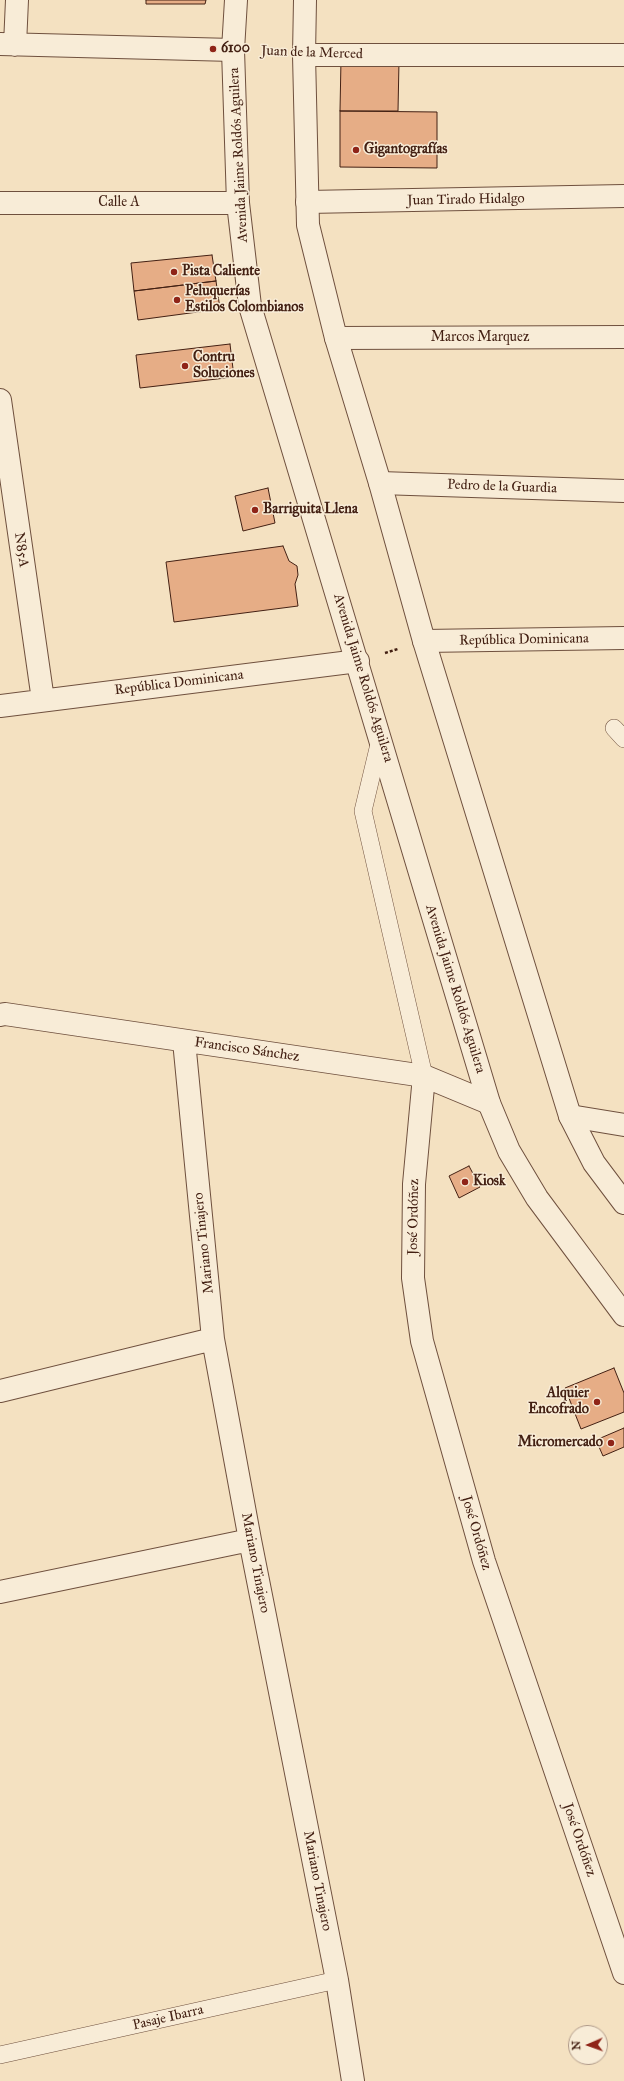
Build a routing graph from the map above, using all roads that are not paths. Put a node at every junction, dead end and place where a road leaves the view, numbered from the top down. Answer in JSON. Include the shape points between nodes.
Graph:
{"nodes":[{"id":1,"x":17,"y":0,"type":"edge"},
{"id":2,"x":236,"y":0,"type":"edge"},
{"id":3,"x":305,"y":0,"type":"edge"},
{"id":4,"x":8,"y":44,"type":"edge"},
{"id":5,"x":233,"y":50,"type":"junction"},
{"id":6,"x":304,"y":55,"type":"junction"},
{"id":7,"x":624,"y":55,"type":"edge"},
{"id":8,"x":624,"y":196,"type":"edge"},
{"id":9,"x":307,"y":202,"type":"junction"},
{"id":10,"x":0,"y":203,"type":"edge"},
{"id":11,"x":238,"y":203,"type":"junction"},
{"id":12,"x":624,"y":337,"type":"edge"},
{"id":13,"x":336,"y":338,"type":"junction"},
{"id":14,"x":0,"y":400,"type":"edge"},
{"id":15,"x":380,"y":483,"type":"junction"},
{"id":16,"x":624,"y":491,"type":"edge"},
{"id":17,"x":624,"y":638,"type":"edge"},
{"id":18,"x":424,"y":641,"type":"junction"},
{"id":19,"x":358,"y":661,"type":"junction"},
{"id":20,"x":43,"y":700,"type":"junction"},
{"id":21,"x":0,"y":706,"type":"edge"},
{"id":22,"x":381,"y":738,"type":"junction"},
{"id":23,"x":0,"y":1015,"type":"edge"},
{"id":24,"x":184,"y":1041,"type":"junction"},
{"id":25,"x":424,"y":1076,"type":"junction"},
{"id":26,"x":489,"y":1103,"type":"junction"},
{"id":27,"x":570,"y":1116,"type":"junction"},
{"id":28,"x":624,"y":1125,"type":"edge"},
{"id":29,"x":624,"y":1203,"type":"edge"},
{"id":30,"x":624,"y":1315,"type":"edge"},
{"id":31,"x":214,"y":1339,"type":"junction"},
{"id":32,"x":0,"y":1391,"type":"edge"},
{"id":33,"x":250,"y":1540,"type":"junction"},
{"id":34,"x":0,"y":1592,"type":"edge"},
{"id":35,"x":624,"y":1973,"type":"edge"},
{"id":36,"x":337,"y":1980,"type":"junction"},
{"id":37,"x":0,"y":2055,"type":"edge"},
{"id":38,"x":354,"y":2081,"type":"edge"}],
"edges":[{"from":1,"to":4,"type":"street"},
{"from":2,"to":5,"type":"street","name":"Avenida Jaime Roldós Aguilera"},
{"from":3,"to":6,"type":"street"},
{"from":4,"to":5,"type":"street"},
{"from":5,"to":11,"type":"street","name":"Avenida Jaime Roldós Aguilera"},
{"from":6,"to":7,"type":"street","name":"Juan de la Merced"},
{"from":6,"to":9,"type":"street"},
{"from":8,"to":9,"type":"street","name":"Juan Tirado Hidalgo"},
{"from":9,"to":13,"type":"street","via":[[308,225]]},
{"from":10,"to":11,"type":"street","name":"Calle A"},
{"from":11,"to":19,"type":"street","name":"Avenida Jaime Roldós Aguilera","via":[[250,306]]},
{"from":12,"to":13,"type":"street","name":"Marcos Marquez"},
{"from":13,"to":15,"type":"street"},
{"from":14,"to":20,"type":"street","name":"N85A"},
{"from":15,"to":16,"type":"street","name":"Pedro de la Guardia"},
{"from":15,"to":18,"type":"street"},
{"from":17,"to":18,"type":"street","name":"República Dominicana"},
{"from":18,"to":27,"type":"street"},
{"from":19,"to":20,"type":"street","name":"República Dominicana"},
{"from":19,"to":22,"type":"street","name":"Avenida Jaime Roldós Aguilera"},
{"from":20,"to":21,"type":"street","name":"República Dominicana"},
{"from":22,"to":25,"type":"lane","via":[[363,812]]},
{"from":22,"to":26,"type":"street","name":"Avenida Jaime Roldós Aguilera"},
{"from":23,"to":24,"type":"street","name":"Francisco Sánchez"},
{"from":24,"to":25,"type":"street","name":"Francisco Sánchez"},
{"from":24,"to":31,"type":"street","name":"Mariano Tinajero"},
{"from":25,"to":26,"type":"street","name":"Francisco Sánchez"},
{"from":25,"to":35,"type":"street","name":"José Ordóñez","via":[[414,1184],[413,1278],[422,1341],[484,1561]]},
{"from":26,"to":30,"type":"street","name":"Avenida Jaime Roldós Aguilera","via":[[509,1151],[537,1198]]},
{"from":27,"to":28,"type":"street"},
{"from":27,"to":29,"type":"street","via":[[594,1163]]},
{"from":31,"to":32,"type":"street"},
{"from":31,"to":33,"type":"street","name":"Mariano Tinajero"},
{"from":33,"to":34,"type":"street"},
{"from":33,"to":36,"type":"street","name":"Mariano Tinajero"},
{"from":36,"to":37,"type":"lane","name":"Pasaje Ibarra"},
{"from":36,"to":38,"type":"street","name":"Mariano Tinajero"}]}
